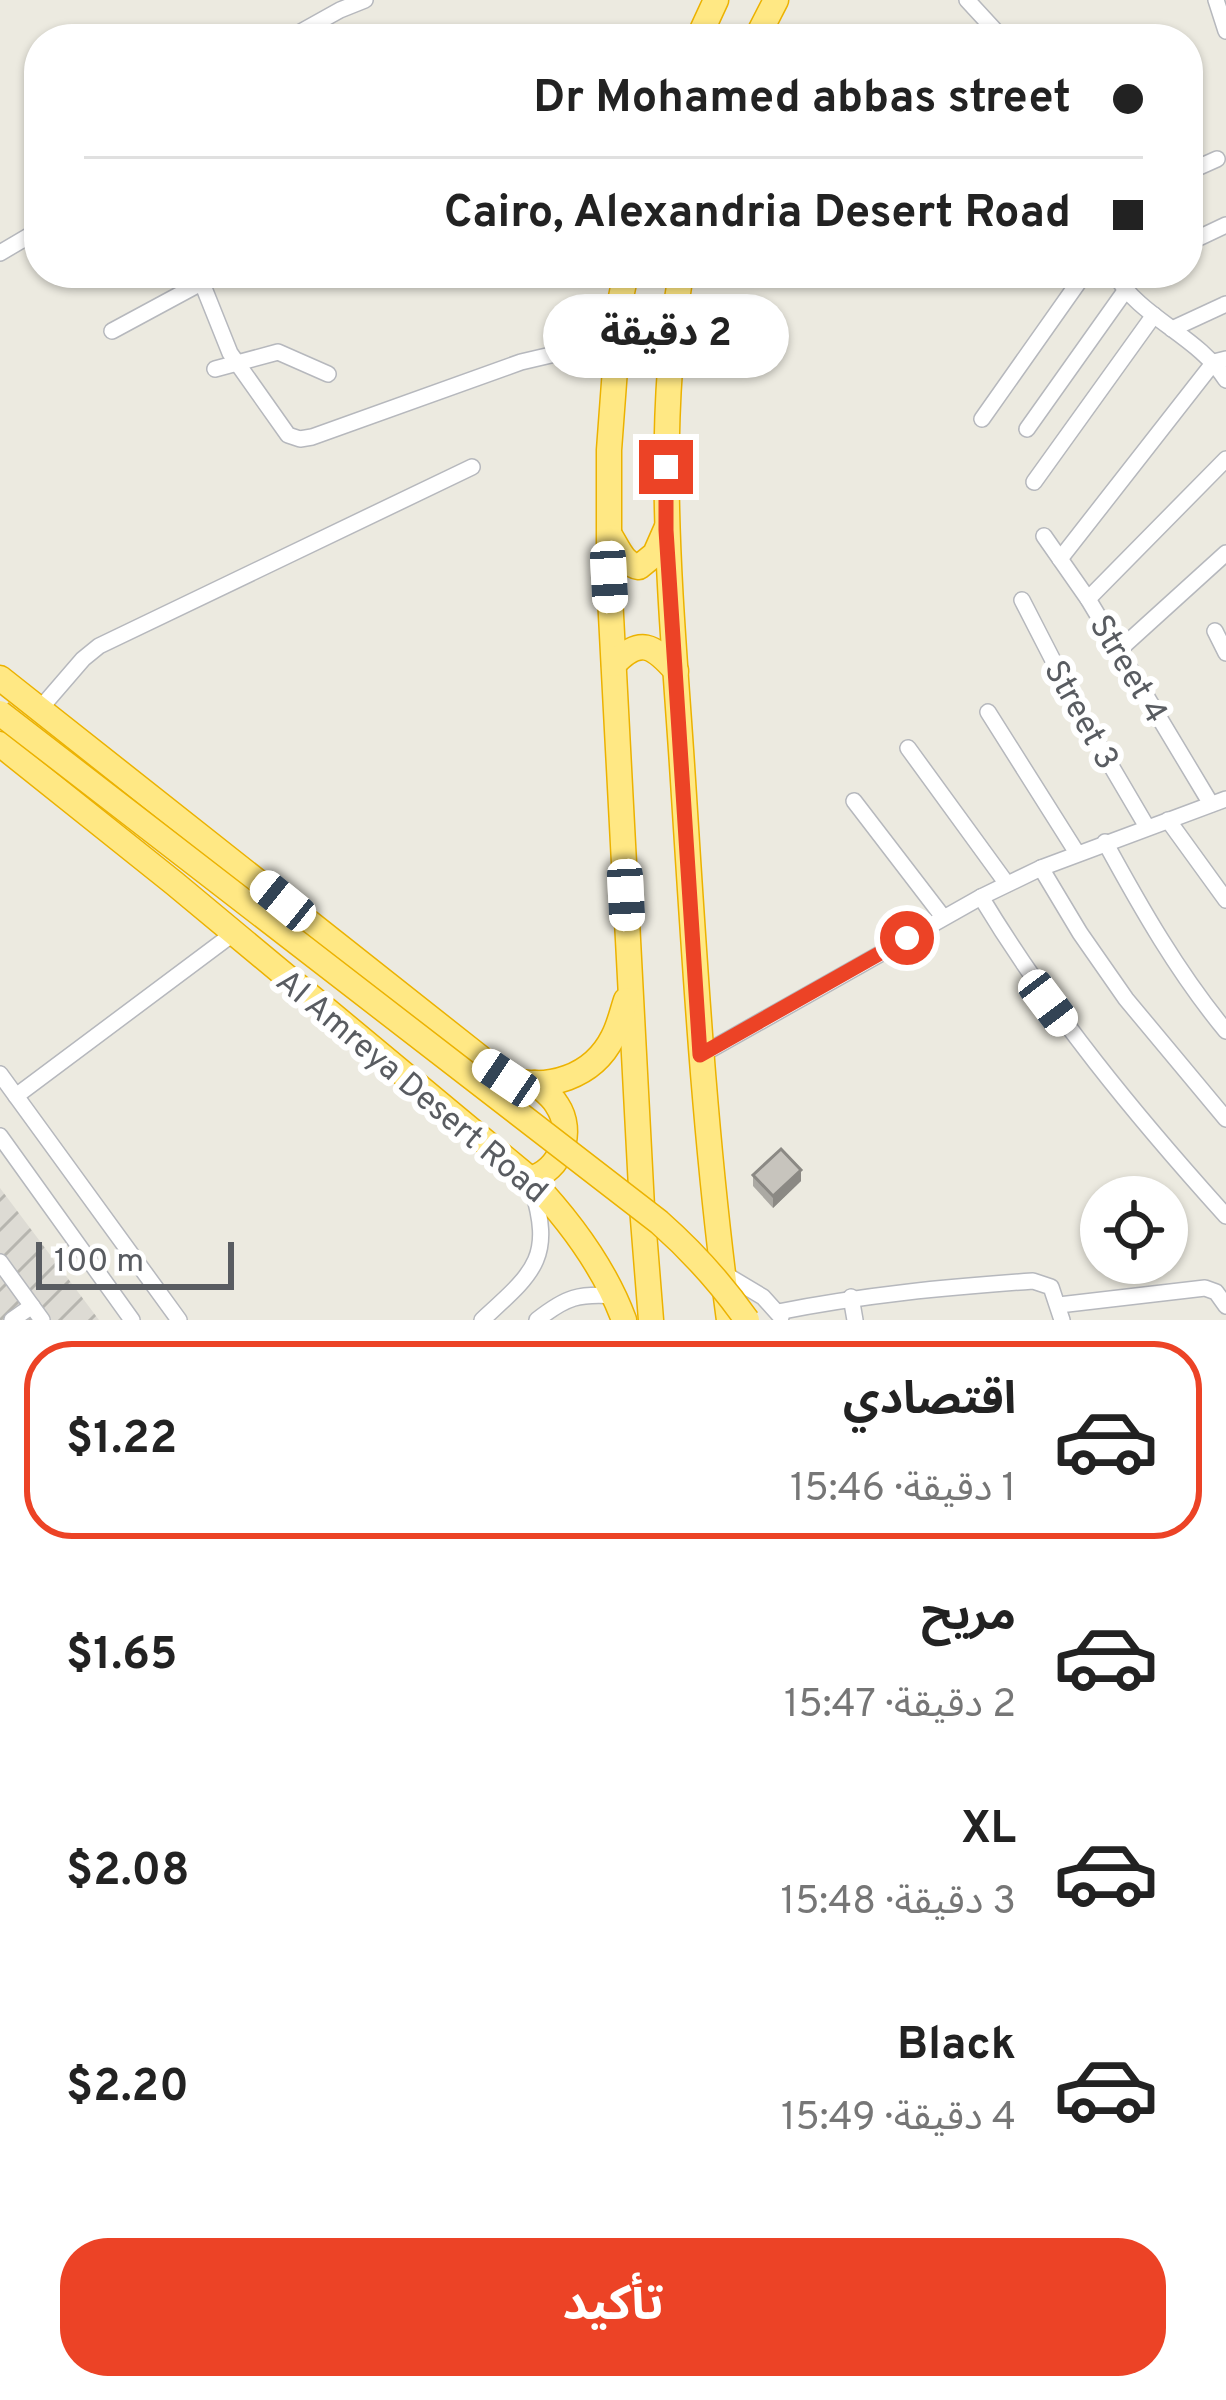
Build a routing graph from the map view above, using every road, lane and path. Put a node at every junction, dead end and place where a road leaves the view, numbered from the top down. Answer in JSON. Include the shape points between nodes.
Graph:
{"nodes":[{"id":1,"x":365,"y":0,"type":"edge"},
{"id":2,"x":967,"y":0,"type":"edge"},
{"id":3,"x":1216,"y":0,"type":"edge"},
{"id":4,"x":315,"y":24,"type":"edge"},
{"id":5,"x":989,"y":24,"type":"edge"},
{"id":6,"x":1226,"y":31,"type":"edge"},
{"id":7,"x":1217,"y":159,"type":"dead end"},
{"id":8,"x":1203,"y":165,"type":"edge"},
{"id":9,"x":183,"y":288,"type":"edge"},
{"id":10,"x":203,"y":288,"type":"edge"},
{"id":11,"x":623,"y":288,"type":"edge"},
{"id":12,"x":679,"y":288,"type":"edge"},
{"id":13,"x":1074,"y":288,"type":"edge"},
{"id":14,"x":1123,"y":288,"type":"edge"},
{"id":15,"x":1125,"y":292,"type":"junction"},
{"id":16,"x":1226,"y":304,"type":"edge"},
{"id":17,"x":1154,"y":315,"type":"junction"},
{"id":18,"x":1172,"y":328,"type":"junction"},
{"id":19,"x":112,"y":331,"type":"dead end"},
{"id":20,"x":617,"y":348,"type":"junction"},
{"id":21,"x":1220,"y":360,"type":"edge"},
{"id":22,"x":236,"y":363,"type":"junction"},
{"id":23,"x":214,"y":369,"type":"dead end"},
{"id":24,"x":328,"y":374,"type":"dead end"},
{"id":25,"x":1226,"y":380,"type":"edge"},
{"id":26,"x":982,"y":419,"type":"dead end"},
{"id":27,"x":1028,"y":429,"type":"dead end"},
{"id":28,"x":1226,"y":459,"type":"edge"},
{"id":29,"x":472,"y":467,"type":"dead end"},
{"id":30,"x":1034,"y":482,"type":"dead end"},
{"id":31,"x":666,"y":530,"type":"junction"},
{"id":32,"x":610,"y":535,"type":"junction"},
{"id":33,"x":1044,"y":536,"type":"dead end"},
{"id":34,"x":1226,"y":553,"type":"edge"},
{"id":35,"x":1060,"y":559,"type":"junction"},
{"id":36,"x":1088,"y":599,"type":"junction"},
{"id":37,"x":1022,"y":600,"type":"dead end"},
{"id":38,"x":1215,"y":631,"type":"dead end"},
{"id":39,"x":1119,"y":650,"type":"junction"},
{"id":40,"x":1226,"y":653,"type":"edge"},
{"id":41,"x":614,"y":664,"type":"junction"},
{"id":42,"x":676,"y":671,"type":"junction"},
{"id":43,"x":0,"y":679,"type":"edge"},
{"id":44,"x":39,"y":710,"type":"junction"},
{"id":45,"x":988,"y":712,"type":"dead end"},
{"id":46,"x":0,"y":713,"type":"edge"},
{"id":47,"x":0,"y":744,"type":"edge"},
{"id":48,"x":908,"y":748,"type":"dead end"},
{"id":49,"x":854,"y":801,"type":"dead end"},
{"id":50,"x":1219,"y":801,"type":"edge"},
{"id":51,"x":1168,"y":820,"type":"junction"},
{"id":52,"x":1147,"y":827,"type":"junction"},
{"id":53,"x":1105,"y":842,"type":"junction"},
{"id":54,"x":1077,"y":853,"type":"junction"},
{"id":55,"x":1041,"y":868,"type":"junction"},
{"id":56,"x":1007,"y":884,"type":"junction"},
{"id":57,"x":981,"y":897,"type":"junction"},
{"id":58,"x":1226,"y":900,"type":"edge"},
{"id":59,"x":943,"y":917,"type":"junction"},
{"id":60,"x":234,"y":933,"type":"junction"},
{"id":61,"x":631,"y":987,"type":"junction"},
{"id":62,"x":1226,"y":1031,"type":"edge"},
{"id":63,"x":700,"y":1055,"type":"junction"},
{"id":64,"x":0,"y":1074,"type":"edge"},
{"id":65,"x":535,"y":1083,"type":"junction"},
{"id":66,"x":16,"y":1096,"type":"junction"},
{"id":67,"x":1226,"y":1119,"type":"edge"},
{"id":68,"x":0,"y":1136,"type":"edge"},
{"id":69,"x":530,"y":1179,"type":"junction"},
{"id":70,"x":1225,"y":1212,"type":"edge"},
{"id":71,"x":0,"y":1262,"type":"edge"},
{"id":72,"x":723,"y":1273,"type":"junction"},
{"id":73,"x":851,"y":1298,"type":"junction"},
{"id":74,"x":1226,"y":1306,"type":"edge"},
{"id":75,"x":620,"y":1308,"type":"edge"},
{"id":76,"x":37,"y":1313,"type":"edge"},
{"id":77,"x":1061,"y":1313,"type":"edge"},
{"id":78,"x":780,"y":1316,"type":"edge"},
{"id":79,"x":12,"y":1320,"type":"edge"},
{"id":80,"x":132,"y":1320,"type":"edge"},
{"id":81,"x":179,"y":1320,"type":"edge"},
{"id":82,"x":482,"y":1320,"type":"edge"},
{"id":83,"x":537,"y":1320,"type":"edge"},
{"id":84,"x":651,"y":1320,"type":"edge"},
{"id":85,"x":730,"y":1320,"type":"edge"},
{"id":86,"x":747,"y":1320,"type":"edge"},
{"id":87,"x":856,"y":1320,"type":"edge"}],
"edges":[{"from":1,"to":4,"type":"street"},
{"from":2,"to":5,"type":"street"},
{"from":3,"to":6,"type":"street"},
{"from":7,"to":8,"type":"street"},
{"from":9,"to":19,"type":"street"},
{"from":10,"to":22,"type":"street"},
{"from":11,"to":20,"type":"highway"},
{"from":12,"to":31,"type":"highway","via":[[669,352]]},
{"from":13,"to":26,"type":"street"},
{"from":14,"to":15,"type":"street"},
{"from":15,"to":17,"type":"street"},
{"from":15,"to":27,"type":"street"},
{"from":16,"to":18,"type":"street"},
{"from":17,"to":18,"type":"street"},
{"from":17,"to":30,"type":"street"},
{"from":18,"to":21,"type":"street"},
{"from":20,"to":22,"type":"street","via":[[521,362],[300,439]]},
{"from":20,"to":32,"type":"highway"},
{"from":21,"to":25,"type":"street"},
{"from":21,"to":35,"type":"street"},
{"from":22,"to":23,"type":"street"},
{"from":22,"to":24,"type":"street","via":[[278,352]]},
{"from":28,"to":36,"type":"street"},
{"from":29,"to":44,"type":"street","via":[[99,646]]},
{"from":31,"to":32,"type":"highway","via":[[639,567]]},
{"from":31,"to":42,"type":"highway"},
{"from":32,"to":41,"type":"highway"},
{"from":33,"to":35,"type":"street","name":"Street 4"},
{"from":34,"to":39,"type":"street"},
{"from":35,"to":36,"type":"street","name":"Street 4"},
{"from":36,"to":39,"type":"street","name":"Street 4"},
{"from":37,"to":52,"type":"street","name":"Street 3"},
{"from":38,"to":40,"type":"street"},
{"from":39,"to":50,"type":"street","name":"Street 4"},
{"from":41,"to":42,"type":"highway","via":[[627,651],[649,647]]},
{"from":41,"to":61,"type":"highway"},
{"from":42,"to":63,"type":"highway"},
{"from":43,"to":44,"type":"highway","name":"Al Amreya Desert Road"},
{"from":44,"to":65,"type":"highway","name":"Al Amreya Desert Road","via":[[486,1064]]},
{"from":45,"to":54,"type":"street"},
{"from":46,"to":86,"type":"highway","bridge":true,"via":[[659,1222]]},
{"from":47,"to":60,"type":"highway","name":"Al Amreya Desert Road"},
{"from":48,"to":56,"type":"street"},
{"from":49,"to":59,"type":"street"},
{"from":50,"to":51,"type":"street"},
{"from":51,"to":52,"type":"street"},
{"from":51,"to":58,"type":"street"},
{"from":52,"to":53,"type":"street"},
{"from":53,"to":54,"type":"street"},
{"from":53,"to":62,"type":"street"},
{"from":54,"to":55,"type":"street"},
{"from":55,"to":56,"type":"street"},
{"from":55,"to":67,"type":"street","via":[[1126,1000]]},
{"from":56,"to":57,"type":"street"},
{"from":57,"to":59,"type":"street"},
{"from":57,"to":70,"type":"street","via":[[1088,1054]]},
{"from":59,"to":63,"type":"street"},
{"from":60,"to":66,"type":"street"},
{"from":60,"to":69,"type":"highway","name":"Al Amreya Desert Road"},
{"from":61,"to":65,"type":"highway","via":[[599,1056],[566,1079]]},
{"from":61,"to":84,"type":"highway"},
{"from":63,"to":72,"type":"highway"},
{"from":64,"to":66,"type":"street"},
{"from":65,"to":69,"type":"highway","via":[[561,1111],[565,1137],[552,1167]]},
{"from":66,"to":81,"type":"street"},
{"from":68,"to":80,"type":"street"},
{"from":69,"to":75,"type":"highway","name":"Al Amreya Desert Road","via":[[593,1256]]},
{"from":69,"to":82,"type":"street","via":[[542,1220],[538,1257]]},
{"from":71,"to":76,"type":"street"},
{"from":72,"to":78,"type":"street"},
{"from":72,"to":85,"type":"highway"},
{"from":73,"to":77,"type":"street","via":[[1033,1281],[1051,1287]]},
{"from":73,"to":78,"type":"street"},
{"from":73,"to":87,"type":"street"},
{"from":74,"to":77,"type":"street","via":[[1205,1288]]},
{"from":75,"to":83,"type":"street","via":[[580,1295]]},
{"from":76,"to":79,"type":"street"}]}
